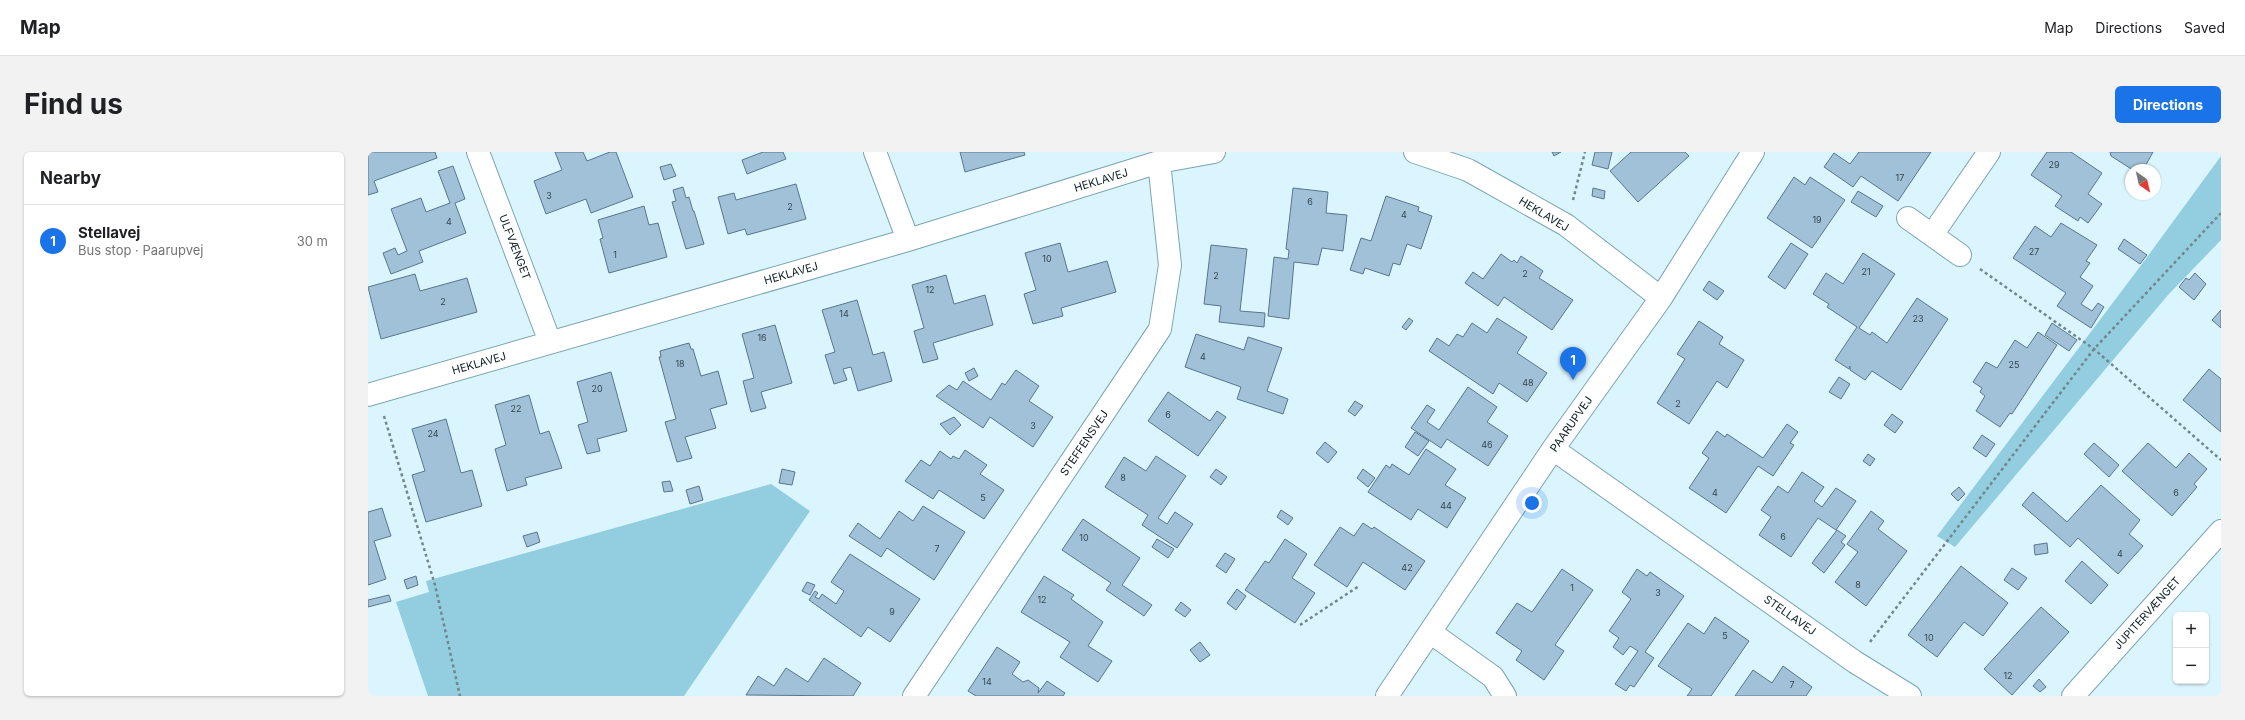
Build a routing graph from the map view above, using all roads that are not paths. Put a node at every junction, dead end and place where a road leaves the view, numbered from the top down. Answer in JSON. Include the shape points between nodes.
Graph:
{"nodes":[{"id":1,"x":478,"y":152,"type":"edge"},
{"id":2,"x":874,"y":152,"type":"edge"},
{"id":3,"x":1214,"y":152,"type":"edge"},
{"id":4,"x":1415,"y":152,"type":"edge"},
{"id":5,"x":1753,"y":152,"type":"edge"},
{"id":6,"x":1989,"y":152,"type":"edge"},
{"id":7,"x":1159,"y":162,"type":"junction"},
{"id":8,"x":1908,"y":218,"type":"dead end"},
{"id":9,"x":1932,"y":235,"type":"junction"},
{"id":10,"x":908,"y":240,"type":"junction"},
{"id":11,"x":1960,"y":255,"type":"road end"},
{"id":12,"x":1661,"y":298,"type":"junction"},
{"id":13,"x":550,"y":342,"type":"junction"},
{"id":14,"x":372,"y":394,"type":"edge"},
{"id":15,"x":1553,"y":449,"type":"junction"},
{"id":16,"x":2221,"y":531,"type":"edge"},
{"id":17,"x":1430,"y":632,"type":"junction"},
{"id":18,"x":914,"y":696,"type":"edge"},
{"id":19,"x":1387,"y":696,"type":"edge"},
{"id":20,"x":1505,"y":696,"type":"edge"},
{"id":21,"x":1910,"y":696,"type":"edge"},
{"id":22,"x":2073,"y":696,"type":"edge"}],
"edges":[{"from":1,"to":13,"type":"street","name":"ULFVÆNGET"},
{"from":2,"to":10,"type":"street"},
{"from":3,"to":7,"type":"street","name":"HEKLAVEJ"},
{"from":4,"to":12,"type":"street","name":"HEKLAVEJ","via":[[1468,170],[1566,225]]},
{"from":5,"to":12,"type":"street","name":"PAARUPVEJ"},
{"from":6,"to":9,"type":"street"},
{"from":7,"to":10,"type":"street","name":"HEKLAVEJ"},
{"from":7,"to":18,"type":"street","name":"STEFFENSVEJ","via":[[1170,265],[1160,329]]},
{"from":8,"to":9,"type":"street"},
{"from":9,"to":11,"type":"street"},
{"from":10,"to":13,"type":"street","name":"HEKLAVEJ"},
{"from":12,"to":15,"type":"street","name":"PAARUPVEJ"},
{"from":13,"to":14,"type":"street","name":"HEKLAVEJ"},
{"from":15,"to":17,"type":"street","name":"PAARUPVEJ"},
{"from":15,"to":21,"type":"street","name":"STELLAVEJ","via":[[1855,662]]},
{"from":16,"to":22,"type":"street","name":"JUPITERVÆNGET"},
{"from":17,"to":19,"type":"street","name":"PAARUPVEJ"},
{"from":17,"to":20,"type":"street","via":[[1493,677]]}]}
